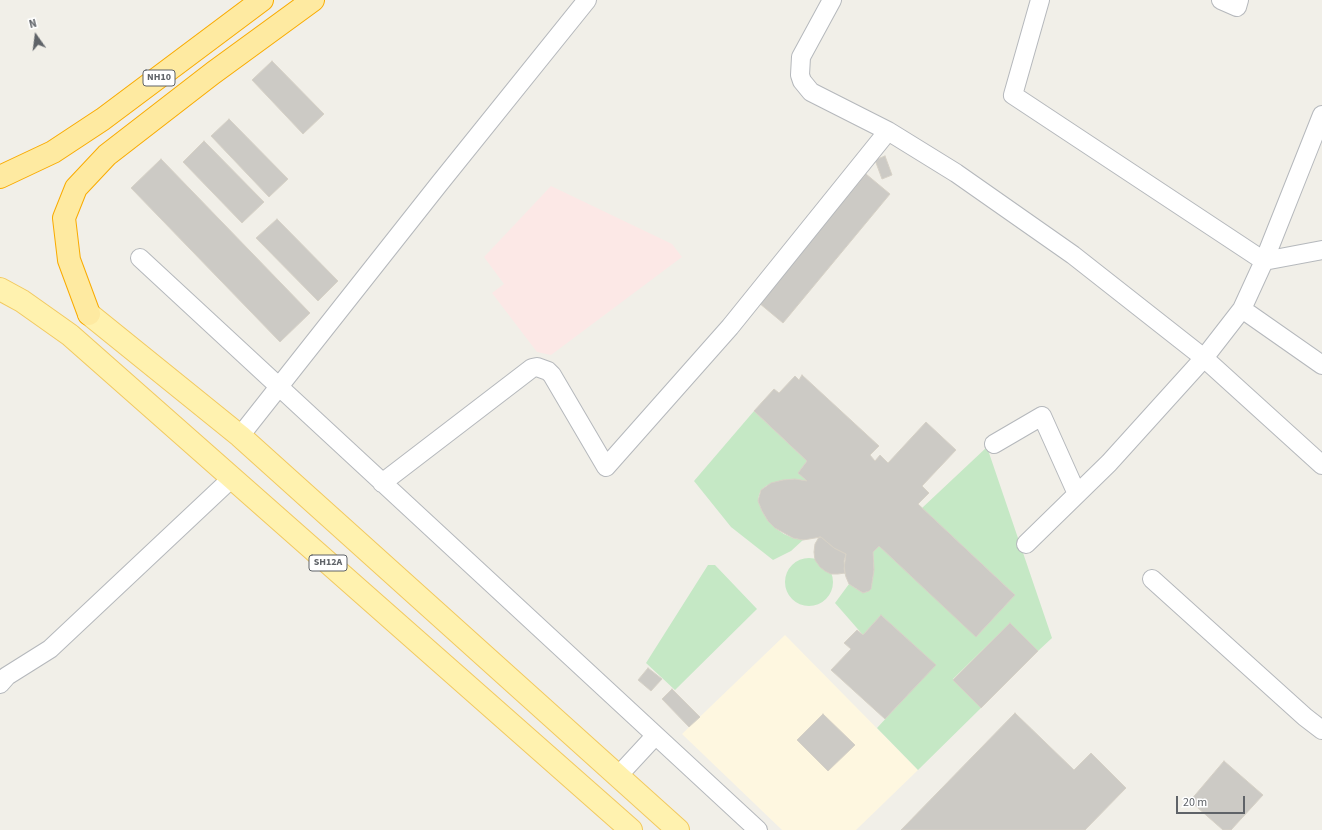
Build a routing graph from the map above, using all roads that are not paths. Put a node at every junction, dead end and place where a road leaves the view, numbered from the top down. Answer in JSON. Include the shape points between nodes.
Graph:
{"nodes":[{"id":1,"x":262,"y":0,"type":"edge"},
{"id":2,"x":314,"y":0,"type":"edge"},
{"id":3,"x":587,"y":0,"type":"edge"},
{"id":4,"x":832,"y":0,"type":"edge"},
{"id":5,"x":1040,"y":0,"type":"edge"},
{"id":6,"x":1221,"y":0,"type":"edge"},
{"id":7,"x":1239,"y":0,"type":"edge"},
{"id":8,"x":1322,"y":115,"type":"edge"},
{"id":9,"x":888,"y":131,"type":"junction"},
{"id":10,"x":0,"y":177,"type":"edge"},
{"id":11,"x":1322,"y":250,"type":"edge"},
{"id":12,"x":140,"y":258,"type":"dead end"},
{"id":13,"x":1264,"y":261,"type":"junction"},
{"id":14,"x":0,"y":289,"type":"edge"},
{"id":15,"x":1242,"y":310,"type":"junction"},
{"id":16,"x":89,"y":314,"type":"joint"},
{"id":17,"x":1204,"y":358,"type":"junction"},
{"id":18,"x":1322,"y":365,"type":"edge"},
{"id":19,"x":278,"y":387,"type":"junction"},
{"id":20,"x":240,"y":436,"type":"junction"},
{"id":21,"x":994,"y":444,"type":"dead end"},
{"id":22,"x":1322,"y":465,"type":"edge"},
{"id":23,"x":232,"y":478,"type":"junction"},
{"id":24,"x":382,"y":483,"type":"junction"},
{"id":25,"x":1077,"y":494,"type":"junction"},
{"id":26,"x":1026,"y":544,"type":"dead end"},
{"id":27,"x":1152,"y":579,"type":"dead end"},
{"id":28,"x":2,"y":678,"type":"edge"},
{"id":29,"x":1322,"y":730,"type":"edge"},
{"id":30,"x":655,"y":736,"type":"junction"},
{"id":31,"x":618,"y":776,"type":"junction"},
{"id":32,"x":597,"y":800,"type":"junction"},
{"id":33,"x":631,"y":830,"type":"edge"},
{"id":34,"x":678,"y":830,"type":"edge"},
{"id":35,"x":758,"y":830,"type":"edge"}],
"edges":[{"from":1,"to":10,"type":"highway","number":"NH10","via":[[103,119],[53,152]]},
{"from":2,"to":16,"type":"highway","via":[[213,73],[107,155],[76,188],[64,218],[68,260]]},
{"from":3,"to":19,"type":"street"},
{"from":4,"to":9,"type":"street","via":[[801,57],[802,81],[810,92]]},
{"from":5,"to":13,"type":"street","via":[[1013,95]]},
{"from":6,"to":7,"type":"street","via":[[1237,6]]},
{"from":8,"to":13,"type":"street"},
{"from":9,"to":17,"type":"street","via":[[956,173],[1073,255]]},
{"from":9,"to":24,"type":"street","via":[[730,327],[606,467],[552,375],[537,367],[532,368]]},
{"from":11,"to":13,"type":"street"},
{"from":12,"to":19,"type":"street"},
{"from":13,"to":15,"type":"street"},
{"from":14,"to":23,"type":"main road","number":"SH12A","via":[[22,301],[70,335]]},
{"from":15,"to":17,"type":"street"},
{"from":15,"to":18,"type":"street"},
{"from":16,"to":20,"type":"main road"},
{"from":17,"to":22,"type":"street"},
{"from":17,"to":25,"type":"street","via":[[1109,463]]},
{"from":19,"to":20,"type":"street"},
{"from":19,"to":24,"type":"street"},
{"from":20,"to":31,"type":"main road"},
{"from":21,"to":25,"type":"street","via":[[1042,416]]},
{"from":23,"to":28,"type":"street","via":[[50,649]]},
{"from":23,"to":32,"type":"main road","number":"SH12A"},
{"from":24,"to":30,"type":"street"},
{"from":25,"to":26,"type":"street"},
{"from":27,"to":29,"type":"street"},
{"from":30,"to":31,"type":"street"},
{"from":30,"to":35,"type":"street"},
{"from":31,"to":32,"type":"main road"},
{"from":31,"to":34,"type":"main road"},
{"from":32,"to":33,"type":"main road","number":"SH12A"}]}
